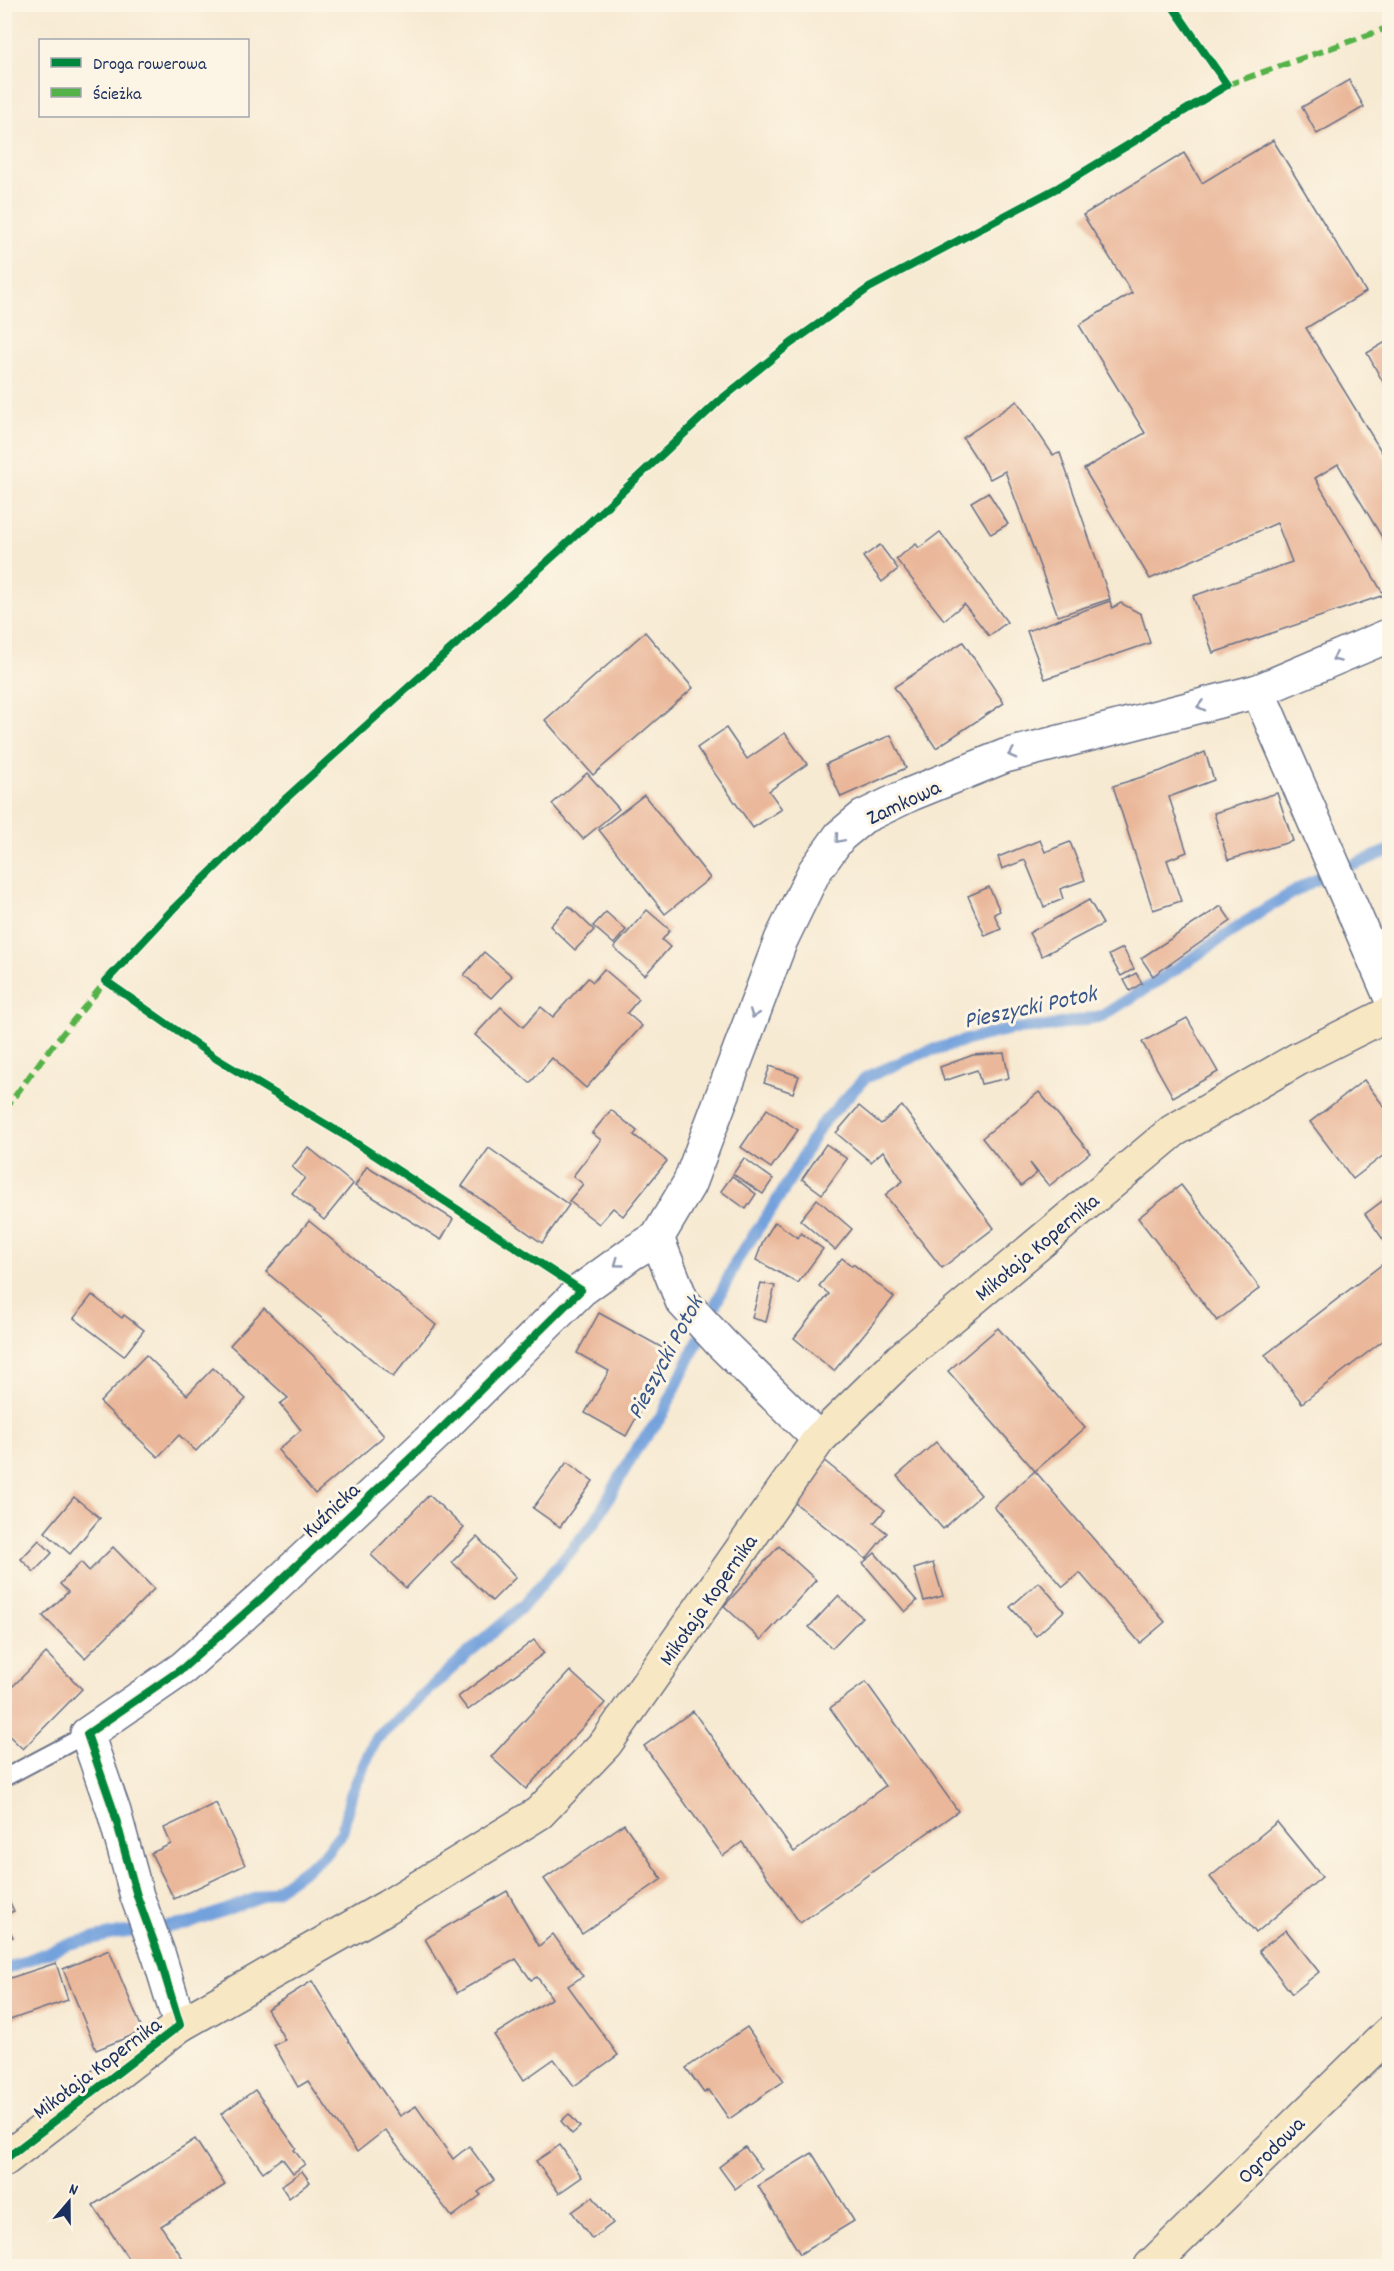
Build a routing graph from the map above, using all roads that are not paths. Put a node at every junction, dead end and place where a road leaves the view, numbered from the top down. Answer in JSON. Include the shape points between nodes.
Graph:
{"nodes":[{"id":1,"x":1389,"y":635,"type":"edge"},
{"id":2,"x":1258,"y":691,"type":"junction"},
{"id":3,"x":1389,"y":996,"type":"edge"},
{"id":4,"x":1389,"y":1013,"type":"edge"},
{"id":5,"x":657,"y":1238,"type":"junction"},
{"id":6,"x":819,"y":1439,"type":"junction"},
{"id":7,"x":87,"y":1734,"type":"junction"},
{"id":8,"x":4,"y":1778,"type":"edge"},
{"id":9,"x":180,"y":2025,"type":"junction"},
{"id":10,"x":1389,"y":2032,"type":"edge"},
{"id":11,"x":4,"y":2160,"type":"edge"},
{"id":12,"x":1151,"y":2266,"type":"edge"}],
"edges":[{"from":1,"to":2,"type":"street","name":"Zamkowa","one_way":true},
{"from":2,"to":3,"type":"street"},
{"from":2,"to":5,"type":"street","name":"Zamkowa","one_way":true,"via":[[1005,756],[910,794],[863,818],[840,836],[814,872],[781,940],[689,1184]]},
{"from":4,"to":6,"type":"street","name":"Mikołaja Kopernika","via":[[1298,1059],[1173,1131],[900,1360]]},
{"from":5,"to":6,"type":"street","via":[[682,1300]]},
{"from":5,"to":7,"type":"street","name":"Kuźnicka","one_way":true,"via":[[581,1290],[436,1434],[183,1668]]},
{"from":6,"to":9,"type":"street","name":"Mikołaja Kopernika","via":[[606,1743],[539,1813],[387,1907]]},
{"from":7,"to":8,"type":"lane","name":"Kuźnicka"},
{"from":7,"to":9,"type":"street"},
{"from":9,"to":11,"type":"street","name":"Mikołaja Kopernika"},
{"from":10,"to":12,"type":"street","name":"Ogrodowa"}]}
